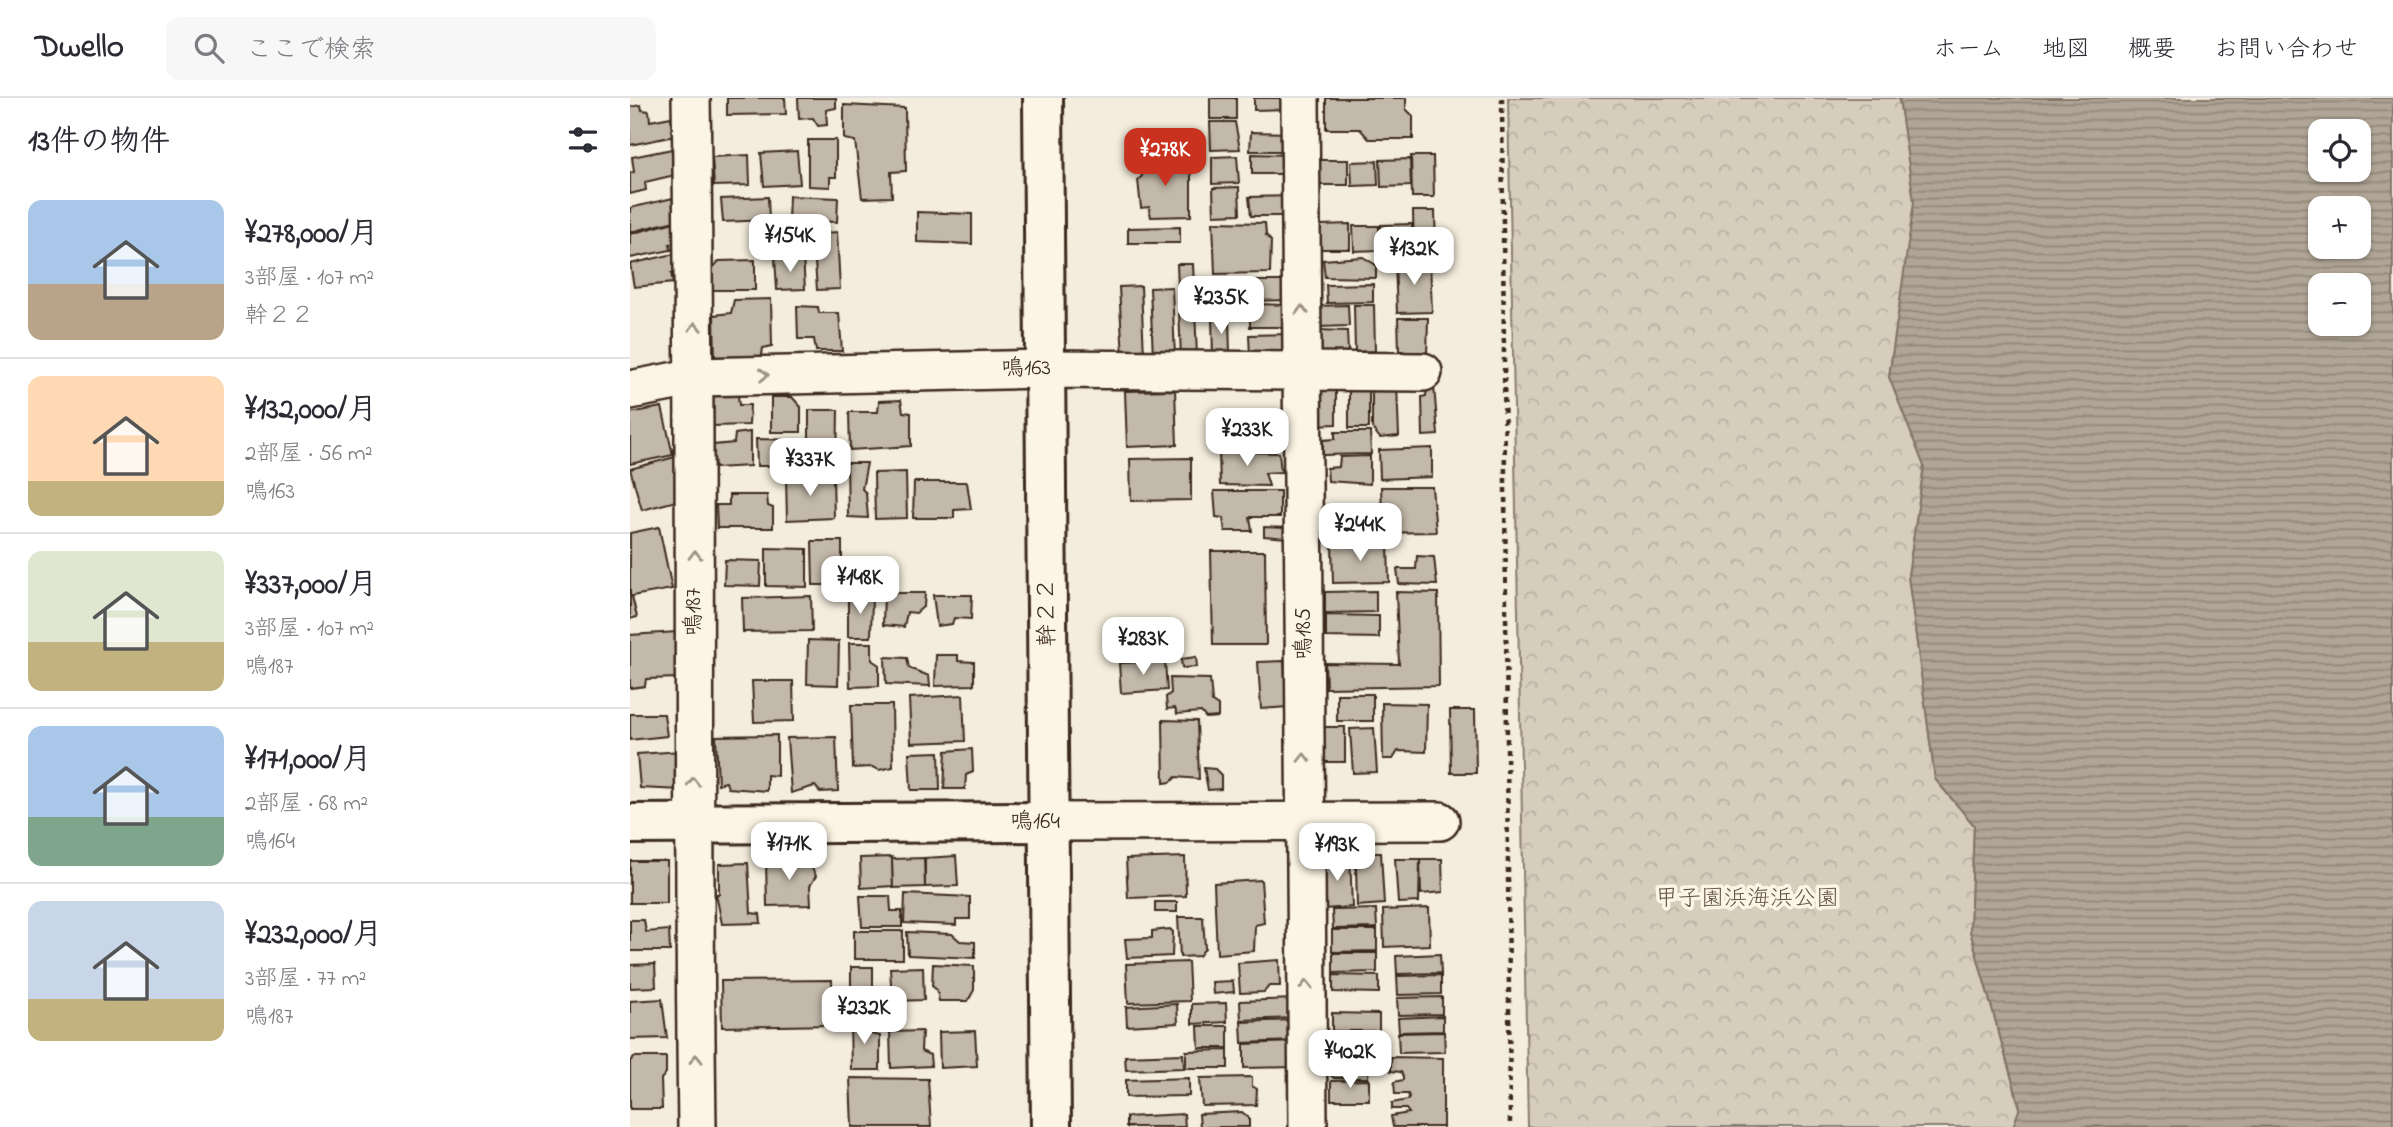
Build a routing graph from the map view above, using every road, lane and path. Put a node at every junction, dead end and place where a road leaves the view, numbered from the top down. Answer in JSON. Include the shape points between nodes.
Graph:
{"nodes":[{"id":1,"x":691,"y":98,"type":"edge"},
{"id":2,"x":1043,"y":98,"type":"edge"},
{"id":3,"x":1300,"y":98,"type":"edge"},
{"id":4,"x":1502,"y":98,"type":"edge"},
{"id":5,"x":1045,"y":369,"type":"junction"},
{"id":6,"x":1302,"y":370,"type":"junction"},
{"id":7,"x":1423,"y":372,"type":"dead end"},
{"id":8,"x":696,"y":377,"type":"junction"},
{"id":9,"x":630,"y":390,"type":"edge"},
{"id":10,"x":1305,"y":819,"type":"junction"},
{"id":11,"x":1050,"y":821,"type":"junction"},
{"id":12,"x":1440,"y":821,"type":"dead end"},
{"id":13,"x":693,"y":823,"type":"junction"},
{"id":14,"x":630,"y":824,"type":"edge"},
{"id":15,"x":697,"y":1127,"type":"edge"},
{"id":16,"x":1051,"y":1127,"type":"edge"},
{"id":17,"x":1308,"y":1127,"type":"edge"},
{"id":18,"x":1510,"y":1127,"type":"edge"}],
"edges":[{"from":8,"to":1,"type":"street","name":"鳴187","one_way":true},
{"from":2,"to":5,"type":"street","name":"幹２２"},
{"from":6,"to":3,"type":"street","name":"鳴185","one_way":true},
{"from":4,"to":18,"type":"path"},
{"from":5,"to":6,"type":"street","name":"鳴163"},
{"from":8,"to":5,"type":"street","name":"鳴163","one_way":true},
{"from":5,"to":11,"type":"street","name":"幹２２"},
{"from":6,"to":7,"type":"street","name":"鳴163"},
{"from":10,"to":6,"type":"street","name":"鳴185","one_way":true},
{"from":8,"to":9,"type":"street","name":"鳴163"},
{"from":13,"to":8,"type":"street","name":"鳴187","one_way":true},
{"from":10,"to":11,"type":"street","name":"鳴164"},
{"from":10,"to":12,"type":"street","name":"鳴164"},
{"from":17,"to":10,"type":"street","name":"鳴185","one_way":true},
{"from":11,"to":13,"type":"street","name":"鳴164"},
{"from":11,"to":16,"type":"street","name":"幹２２"},
{"from":13,"to":14,"type":"street","name":"鳴164"},
{"from":15,"to":13,"type":"street","name":"鳴187","one_way":true}]}
